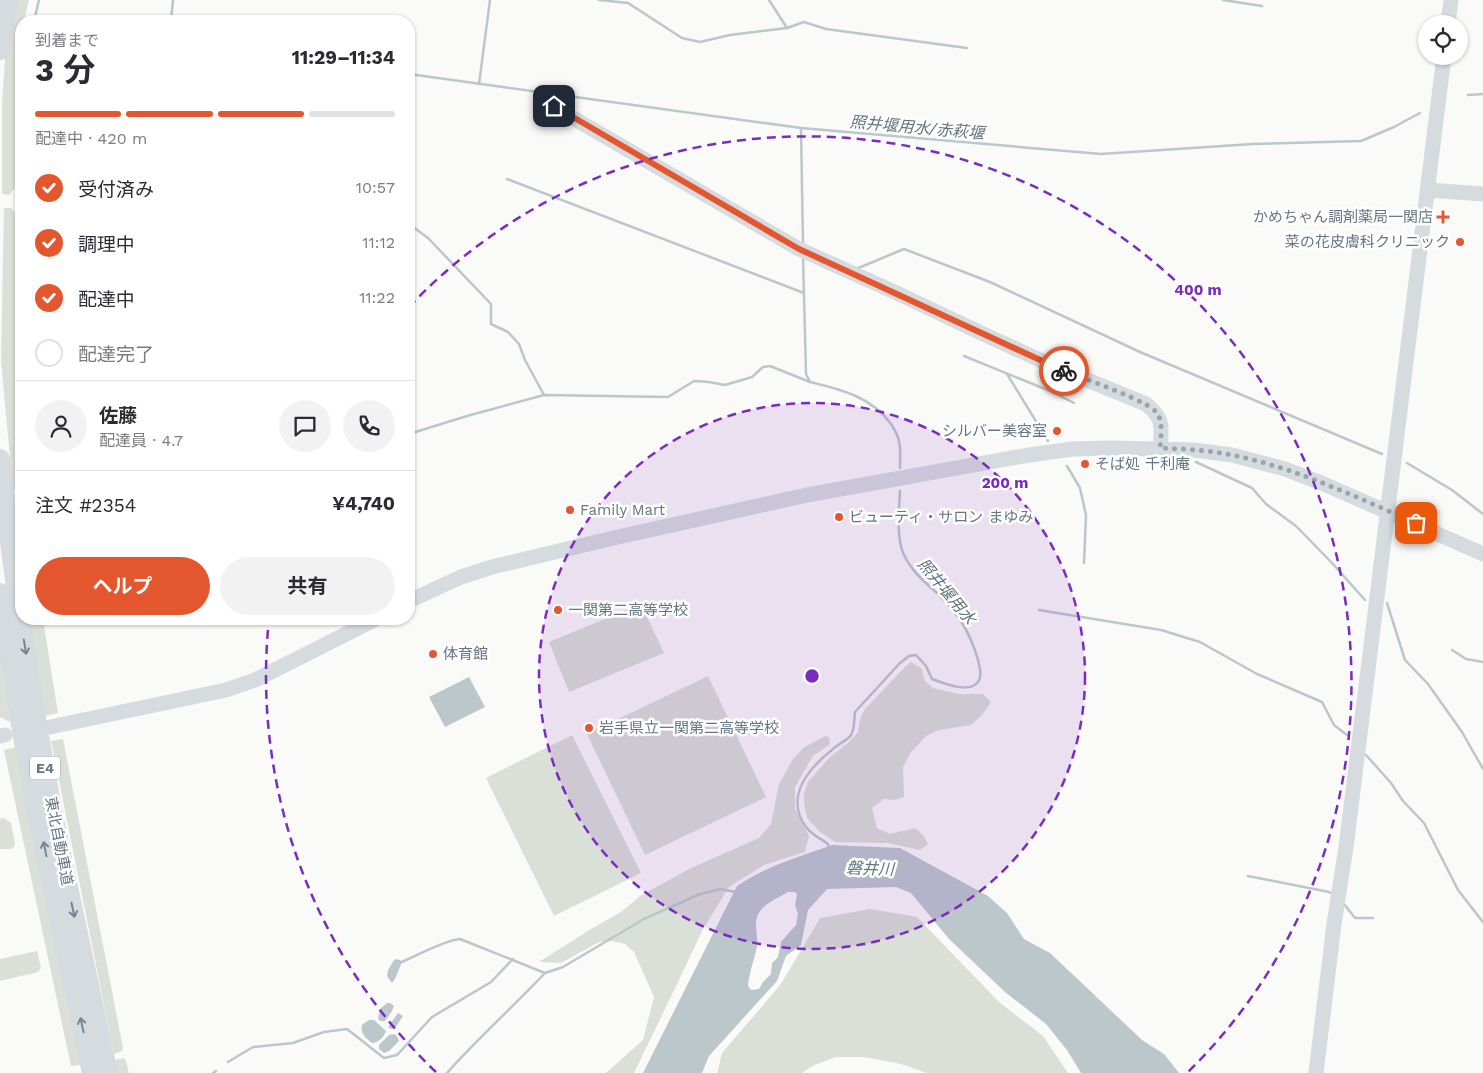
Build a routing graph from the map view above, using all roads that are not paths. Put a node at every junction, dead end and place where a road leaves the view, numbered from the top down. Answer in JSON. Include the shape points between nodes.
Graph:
{"nodes":[{"id":1,"x":8,"y":0,"type":"edge"},
{"id":2,"x":1451,"y":0,"type":"edge"},
{"id":3,"x":1449,"y":15,"type":"edge"},
{"id":4,"x":0,"y":50,"type":"edge"},
{"id":5,"x":1443,"y":65,"type":"edge"},
{"id":6,"x":542,"y":100,"type":"dead end"},
{"id":7,"x":1428,"y":190,"type":"junction"},
{"id":8,"x":1483,"y":194,"type":"edge"},
{"id":9,"x":1160,"y":448,"type":"junction"},
{"id":10,"x":0,"y":459,"type":"edge"},
{"id":11,"x":1387,"y":511,"type":"junction"},
{"id":12,"x":1483,"y":554,"type":"edge"},
{"id":13,"x":15,"y":582,"type":"edge"},
{"id":14,"x":0,"y":593,"type":"edge"},
{"id":15,"x":415,"y":598,"type":"edge"},
{"id":16,"x":21,"y":625,"type":"edge"},
{"id":17,"x":364,"y":625,"type":"edge"},
{"id":18,"x":50,"y":727,"type":"dead end"},
{"id":19,"x":92,"y":1073,"type":"edge"},
{"id":20,"x":108,"y":1073,"type":"edge"},
{"id":21,"x":1316,"y":1073,"type":"edge"}],
"edges":[{"from":1,"to":4,"type":"highway"},
{"from":2,"to":3,"type":"street"},
{"from":5,"to":7,"type":"street"},
{"from":6,"to":9,"type":"street","via":[[799,249],[1028,355],[1146,404],[1157,413],[1161,424]]},
{"from":7,"to":8,"type":"street"},
{"from":7,"to":11,"type":"street"},
{"from":9,"to":11,"type":"street","via":[[1232,455],[1285,469]]},
{"from":9,"to":15,"type":"street","via":[[1073,449],[807,495],[492,567],[460,577]]},
{"from":10,"to":13,"type":"highway","name":"東北自動車道","number":"E4","one_way":true},
{"from":11,"to":12,"type":"street"},
{"from":11,"to":21,"type":"street"},
{"from":19,"to":14,"type":"highway","name":"東北自動車道","number":"E4","one_way":true,"via":[[24,745]]},
{"from":16,"to":20,"type":"highway","name":"東北自動車道","number":"E4","one_way":true,"via":[[62,858]]},
{"from":17,"to":18,"type":"street","via":[[255,680],[226,690]]}]}
